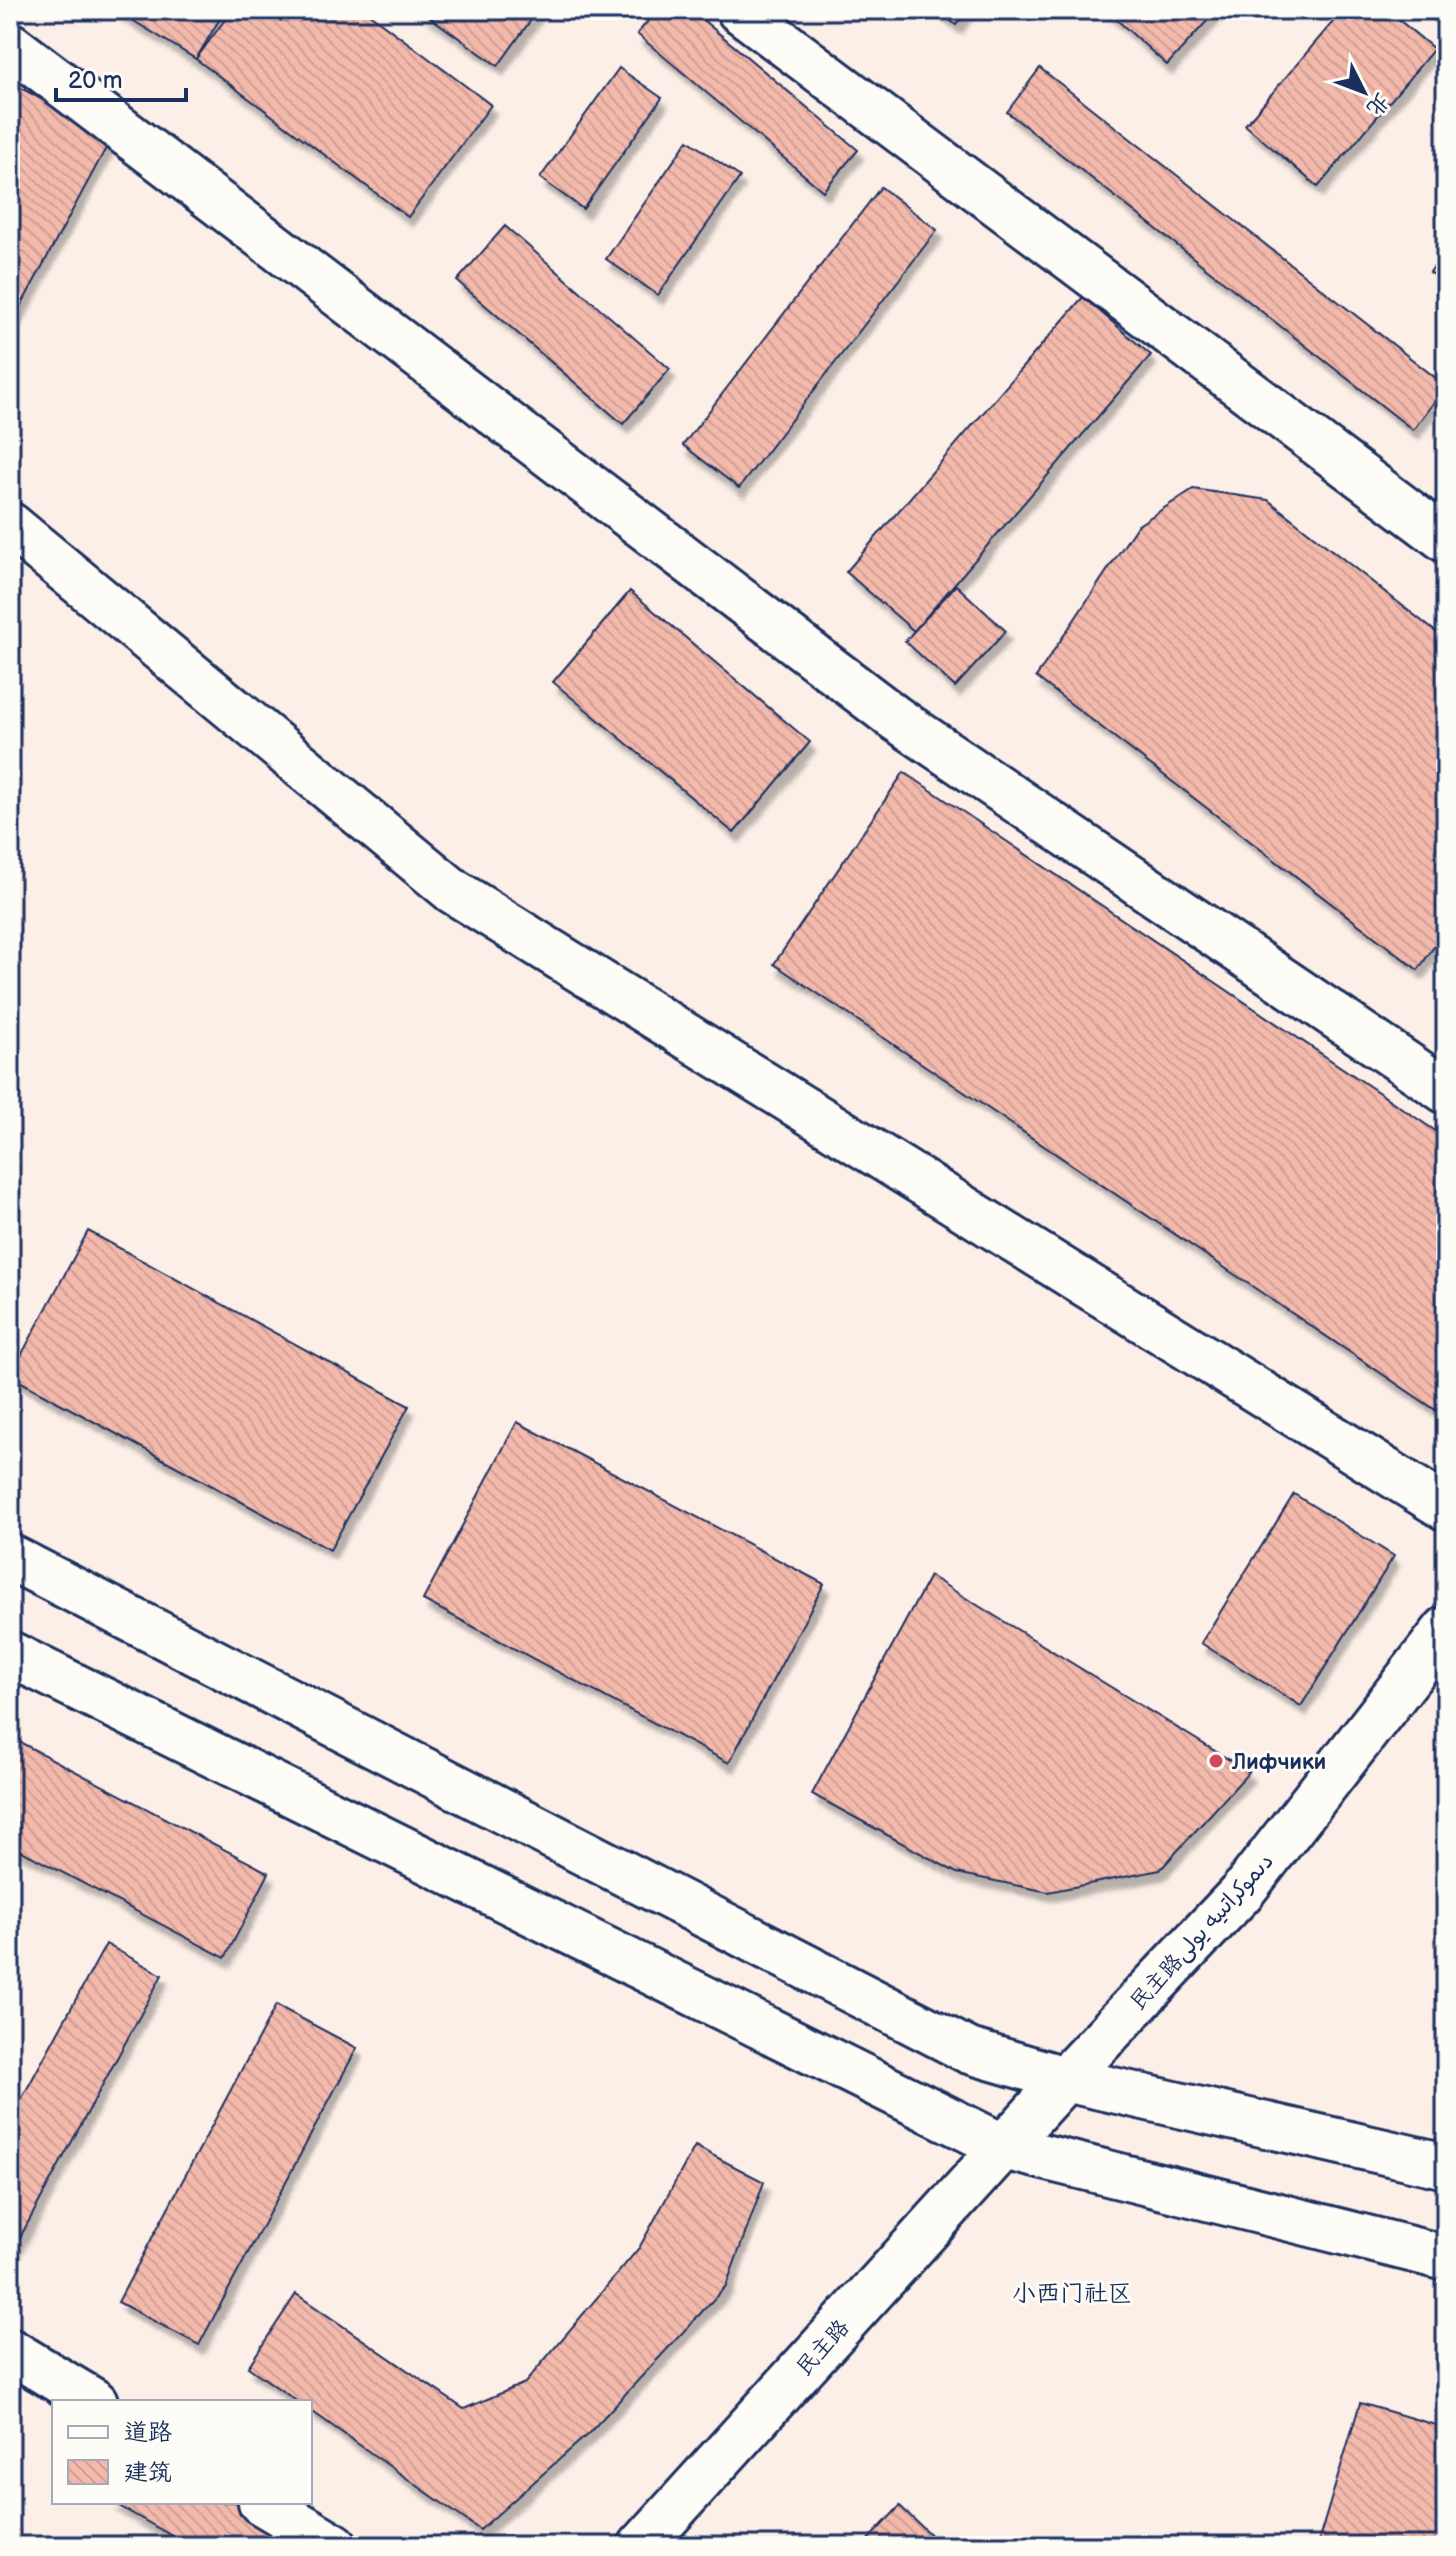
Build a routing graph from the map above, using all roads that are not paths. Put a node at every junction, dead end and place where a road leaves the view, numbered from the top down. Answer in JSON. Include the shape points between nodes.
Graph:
{"nodes":[{"id":1,"x":739,"y":10,"type":"edge"},
{"id":2,"x":10,"y":45,"type":"edge"},
{"id":3,"x":10,"y":525,"type":"edge"},
{"id":4,"x":1446,"y":540,"type":"edge"},
{"id":5,"x":1446,"y":1091,"type":"edge"},
{"id":6,"x":1446,"y":1508,"type":"edge"},
{"id":7,"x":10,"y":1557,"type":"edge"},
{"id":8,"x":1446,"y":1629,"type":"edge"},
{"id":9,"x":10,"y":1654,"type":"edge"},
{"id":10,"x":1065,"y":2079,"type":"junction"},
{"id":11,"x":1004,"y":2147,"type":"junction"},
{"id":12,"x":1446,"y":2166,"type":"edge"},
{"id":13,"x":1446,"y":2258,"type":"edge"},
{"id":14,"x":10,"y":2351,"type":"edge"},
{"id":15,"x":92,"y":2400,"type":"edge"},
{"id":16,"x":264,"y":2504,"type":"edge"},
{"id":17,"x":335,"y":2546,"type":"edge"},
{"id":18,"x":641,"y":2546,"type":"edge"}],
"edges":[{"from":1,"to":4,"type":"street"},
{"from":2,"to":5,"type":"street","via":[[895,718]]},
{"from":3,"to":6,"type":"street","via":[[453,891]]},
{"from":7,"to":10,"type":"street","via":[[969,2051]]},
{"from":8,"to":10,"type":"street","name":"民主路دىموكراتىيە يولى","via":[[1242,1892]]},
{"from":9,"to":11,"type":"street"},
{"from":10,"to":11,"type":"street","name":"民主路دىموكراتىيە يولى"},
{"from":10,"to":12,"type":"street"},
{"from":11,"to":13,"type":"street"},
{"from":11,"to":18,"type":"street","name":"民主路"},
{"from":14,"to":15,"type":"street"},
{"from":16,"to":17,"type":"street"}]}
